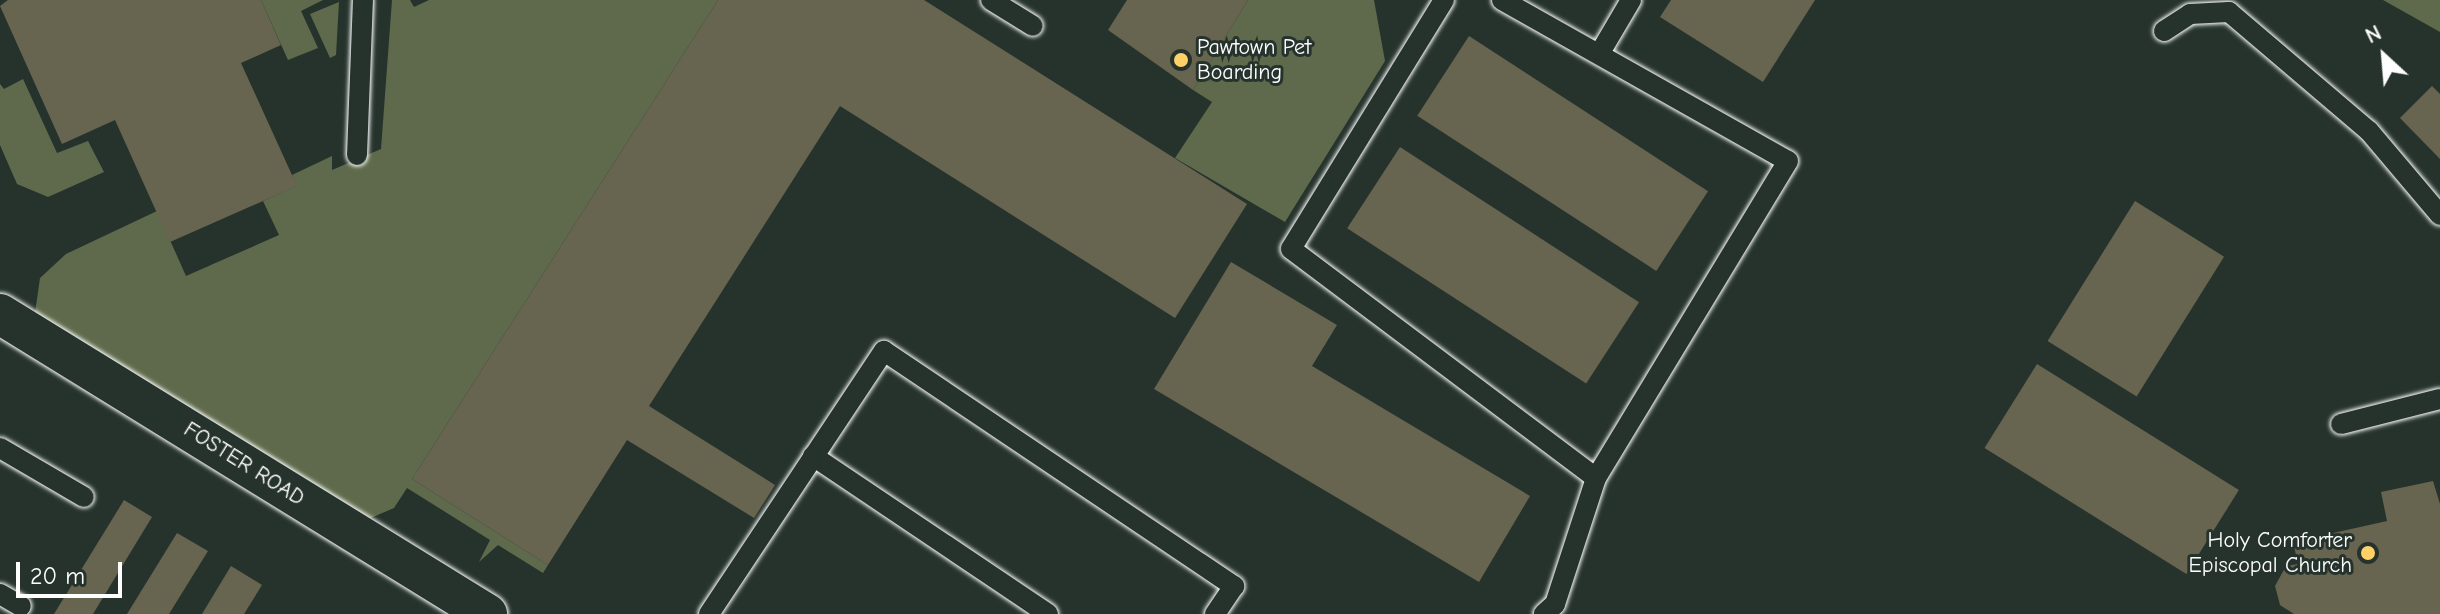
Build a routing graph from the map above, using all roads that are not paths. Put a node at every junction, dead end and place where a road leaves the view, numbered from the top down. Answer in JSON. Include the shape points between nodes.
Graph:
{"nodes":[{"id":1,"x":363,"y":0,"type":"edge"},
{"id":2,"x":991,"y":0,"type":"edge"},
{"id":3,"x":1444,"y":0,"type":"edge"},
{"id":4,"x":1502,"y":0,"type":"edge"},
{"id":5,"x":1631,"y":0,"type":"edge"},
{"id":6,"x":1033,"y":26,"type":"dead end"},
{"id":7,"x":2164,"y":31,"type":"dead end"},
{"id":8,"x":1601,"y":51,"type":"junction"},
{"id":9,"x":357,"y":155,"type":"dead end"},
{"id":10,"x":2440,"y":215,"type":"edge"},
{"id":11,"x":0,"y":314,"type":"edge"},
{"id":12,"x":2440,"y":399,"type":"edge"},
{"id":13,"x":2341,"y":424,"type":"dead end"},
{"id":14,"x":0,"y":448,"type":"edge"},
{"id":15,"x":813,"y":456,"type":"junction"},
{"id":16,"x":1596,"y":478,"type":"junction"},
{"id":17,"x":84,"y":497,"type":"dead end"},
{"id":18,"x":0,"y":594,"type":"edge"},
{"id":19,"x":21,"y":606,"type":"dead end"},
{"id":20,"x":487,"y":614,"type":"edge"},
{"id":21,"x":709,"y":614,"type":"edge"},
{"id":22,"x":1048,"y":614,"type":"edge"},
{"id":23,"x":1215,"y":614,"type":"edge"},
{"id":24,"x":1544,"y":614,"type":"edge"}],
"edges":[{"from":1,"to":9,"type":"lane"},
{"from":2,"to":6,"type":"lane"},
{"from":3,"to":16,"type":"lane","via":[[1291,249]]},
{"from":4,"to":8,"type":"lane"},
{"from":5,"to":8,"type":"lane"},
{"from":7,"to":10,"type":"lane","via":[[2190,14],[2229,12],[2239,18],[2369,131]]},
{"from":8,"to":16,"type":"lane","via":[[1788,161]]},
{"from":11,"to":20,"type":"street","name":"FOSTER ROAD"},
{"from":12,"to":13,"type":"lane"},
{"from":14,"to":17,"type":"lane"},
{"from":15,"to":21,"type":"lane"},
{"from":15,"to":22,"type":"lane"},
{"from":15,"to":23,"type":"lane","via":[[884,351],[1234,586]]},
{"from":16,"to":24,"type":"lane","via":[[1555,604]]},
{"from":18,"to":19,"type":"lane"}]}
